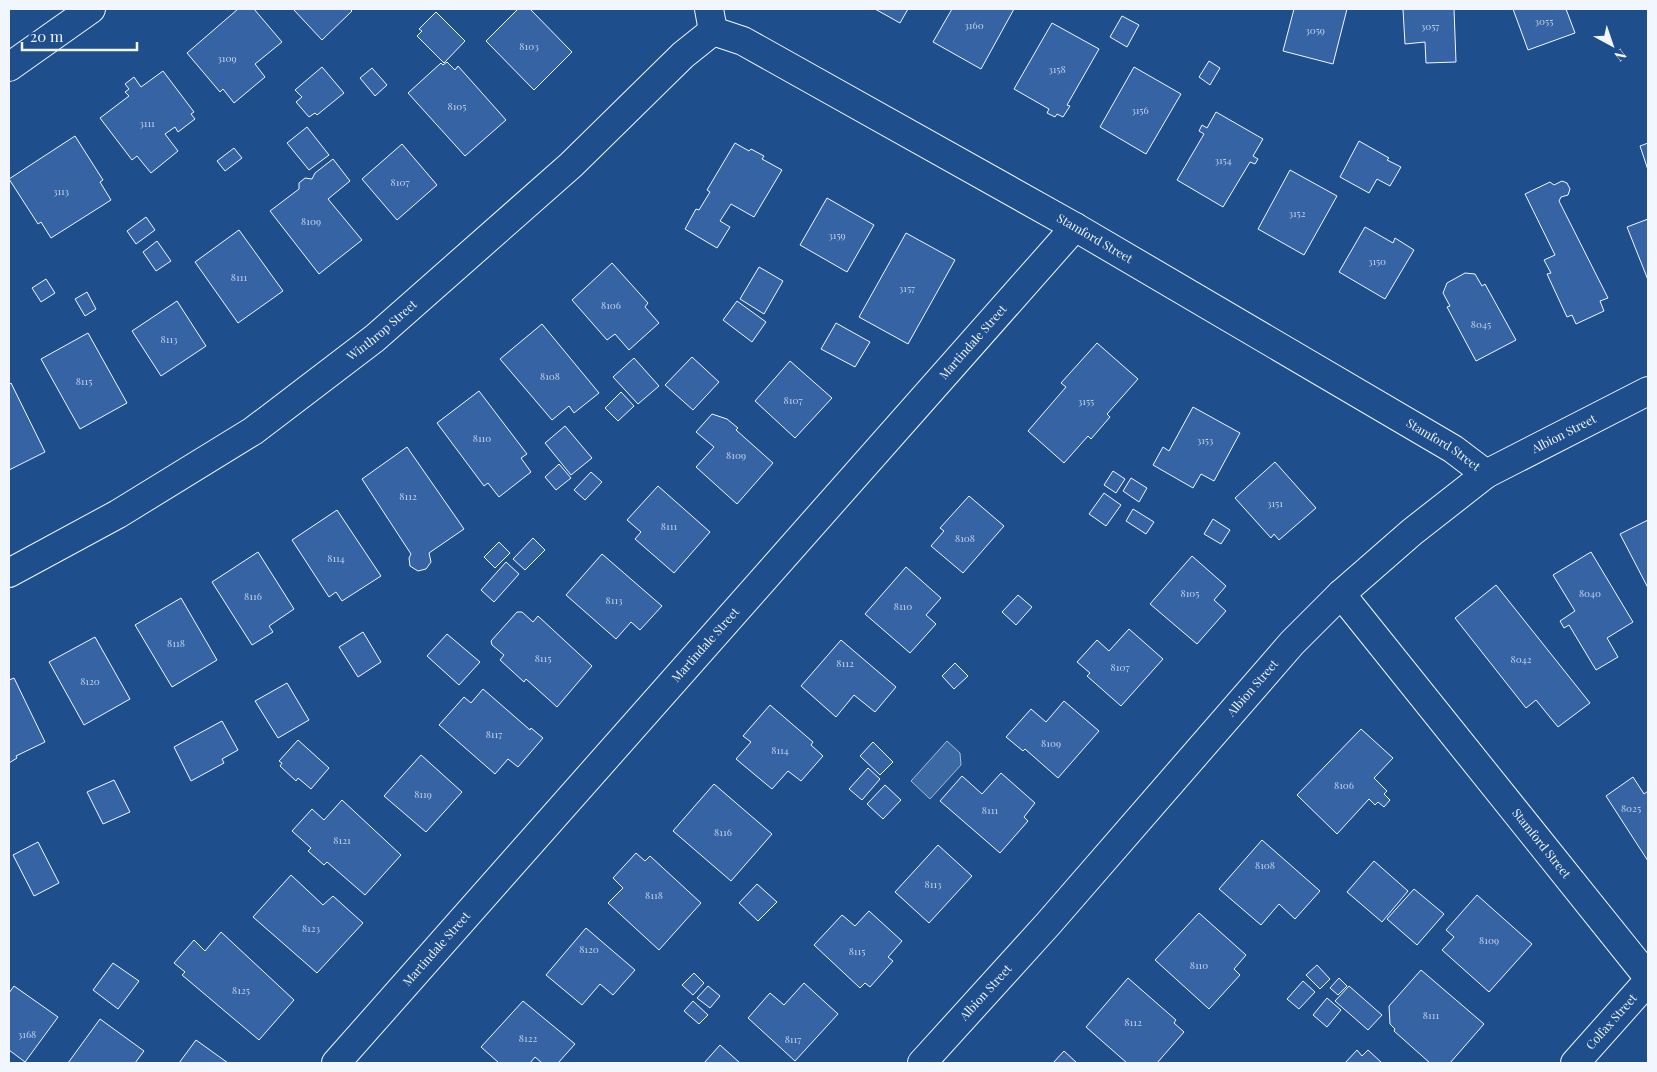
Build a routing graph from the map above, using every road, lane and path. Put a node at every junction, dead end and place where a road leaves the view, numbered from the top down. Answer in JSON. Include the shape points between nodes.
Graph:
{"nodes":[{"id":1,"x":91,"y":9,"type":"edge"},
{"id":2,"x":711,"y":20,"type":"edge"},
{"id":3,"x":9,"y":67,"type":"edge"},
{"id":4,"x":1075,"y":227,"type":"junction"},
{"id":5,"x":1648,"y":391,"type":"edge"},
{"id":6,"x":1486,"y":474,"type":"junction"},
{"id":7,"x":9,"y":573,"type":"edge"},
{"id":8,"x":1341,"y":594,"type":"junction"},
{"id":9,"x":1648,"y":977,"type":"edge"},
{"id":10,"x":1648,"y":981,"type":"edge"},
{"id":11,"x":336,"y":1063,"type":"edge"},
{"id":12,"x":922,"y":1063,"type":"edge"},
{"id":13,"x":1575,"y":1063,"type":"edge"}],
"edges":[{"from":1,"to":3,"type":"street"},
{"from":2,"to":4,"type":"street","name":"Stamford Street","via":[[743,42]]},
{"from":2,"to":7,"type":"street","name":"Winthrop Street","via":[[683,55],[571,164],[374,338],[253,431],[118,514]]},
{"from":4,"to":6,"type":"street","name":"Stamford Street","via":[[1453,449]]},
{"from":4,"to":11,"type":"street","name":"Martindale Street"},
{"from":5,"to":6,"type":"street","name":"Albion Street"},
{"from":6,"to":8,"type":"street","name":"Albion Street"},
{"from":8,"to":9,"type":"street","name":"Stamford Street"},
{"from":8,"to":12,"type":"street","name":"Albion Street","via":[[1292,643]]},
{"from":10,"to":13,"type":"street","name":"Colfax Street"}]}
